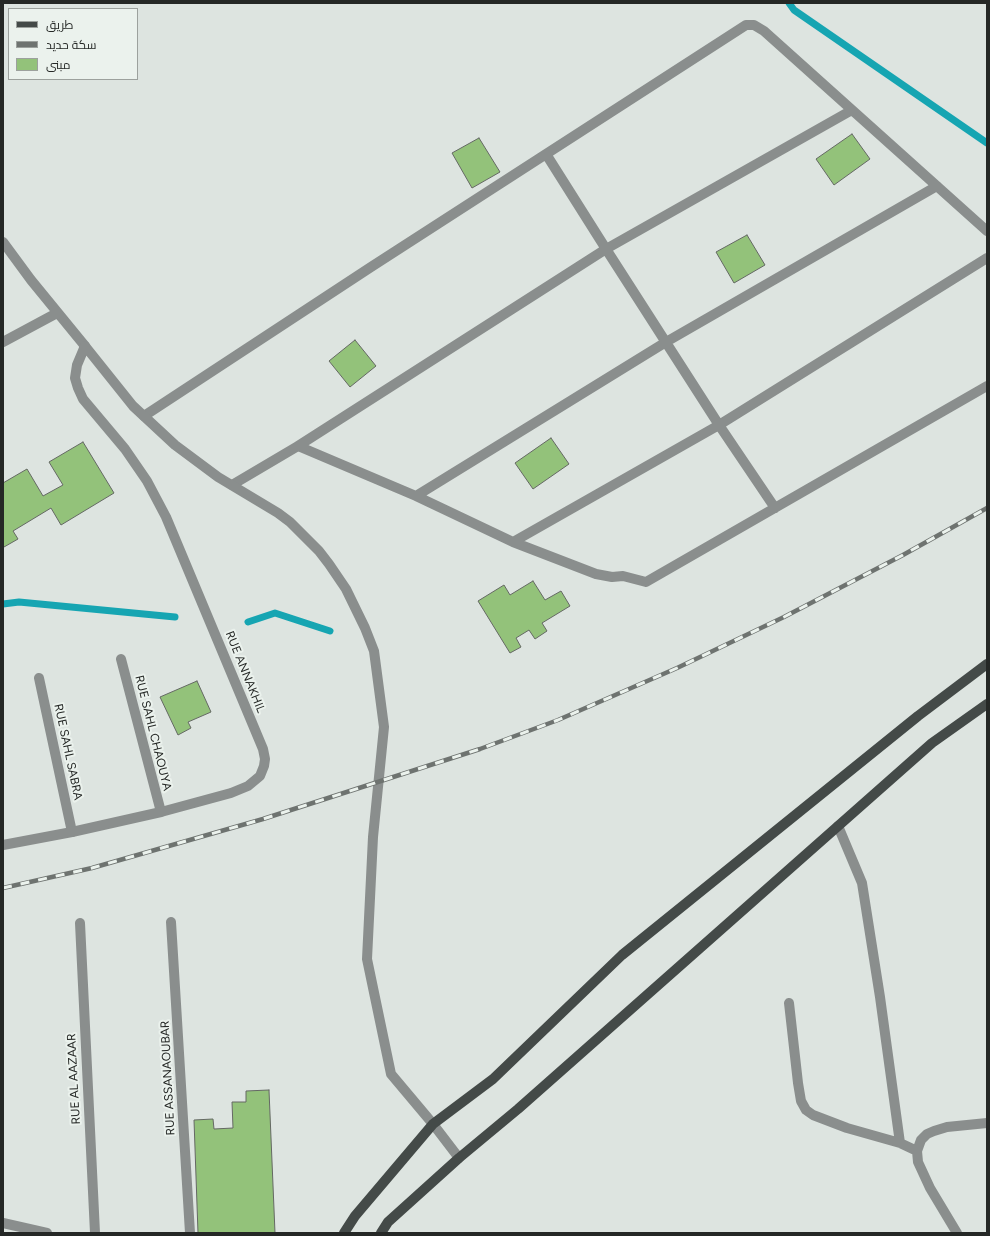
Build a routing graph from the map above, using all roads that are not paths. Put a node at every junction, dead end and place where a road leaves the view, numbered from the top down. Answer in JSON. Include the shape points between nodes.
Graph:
{"nodes":[{"id":1,"x":852,"y":110,"type":"junction"},
{"id":2,"x":546,"y":154,"type":"junction"},
{"id":3,"x":938,"y":186,"type":"junction"},
{"id":4,"x":987,"y":231,"type":"edge"},
{"id":5,"x":3,"y":242,"type":"edge"},
{"id":6,"x":606,"y":250,"type":"junction"},
{"id":7,"x":987,"y":258,"type":"edge"},
{"id":8,"x":58,"y":313,"type":"junction"},
{"id":9,"x":3,"y":342,"type":"edge"},
{"id":10,"x":666,"y":342,"type":"junction"},
{"id":11,"x":85,"y":346,"type":"junction"},
{"id":12,"x":987,"y":386,"type":"edge"},
{"id":13,"x":144,"y":416,"type":"junction"},
{"id":14,"x":720,"y":425,"type":"junction"},
{"id":15,"x":298,"y":446,"type":"junction"},
{"id":16,"x":232,"y":485,"type":"junction"},
{"id":17,"x":416,"y":496,"type":"junction"},
{"id":18,"x":775,"y":508,"type":"junction"},
{"id":19,"x":513,"y":542,"type":"junction"},
{"id":20,"x":121,"y":660,"type":"dead end"},
{"id":21,"x":987,"y":664,"type":"edge"},
{"id":22,"x":39,"y":678,"type":"dead end"},
{"id":23,"x":987,"y":704,"type":"edge"},
{"id":24,"x":161,"y":812,"type":"junction"},
{"id":25,"x":838,"y":826,"type":"junction"},
{"id":26,"x":72,"y":832,"type":"junction"},
{"id":27,"x":3,"y":845,"type":"edge"},
{"id":28,"x":171,"y":922,"type":"dead end"},
{"id":29,"x":80,"y":923,"type":"dead end"},
{"id":30,"x":790,"y":1003,"type":"dead end"},
{"id":31,"x":987,"y":1123,"type":"edge"},
{"id":32,"x":432,"y":1124,"type":"junction"},
{"id":33,"x":900,"y":1143,"type":"junction"},
{"id":34,"x":917,"y":1151,"type":"junction"},
{"id":35,"x":459,"y":1158,"type":"junction"},
{"id":36,"x":3,"y":1223,"type":"edge"},
{"id":37,"x":47,"y":1233,"type":"edge"},
{"id":38,"x":95,"y":1233,"type":"edge"},
{"id":39,"x":190,"y":1233,"type":"edge"},
{"id":40,"x":344,"y":1233,"type":"edge"},
{"id":41,"x":381,"y":1233,"type":"edge"},
{"id":42,"x":957,"y":1233,"type":"edge"}],
"edges":[{"from":1,"to":2,"type":"street","via":[[764,31],[754,25],[746,25]]},
{"from":1,"to":3,"type":"street"},
{"from":1,"to":6,"type":"street"},
{"from":2,"to":6,"type":"street"},
{"from":2,"to":13,"type":"street"},
{"from":3,"to":4,"type":"street"},
{"from":3,"to":10,"type":"street"},
{"from":5,"to":8,"type":"street"},
{"from":6,"to":10,"type":"street"},
{"from":6,"to":15,"type":"street"},
{"from":7,"to":14,"type":"street"},
{"from":8,"to":9,"type":"street"},
{"from":8,"to":11,"type":"street"},
{"from":10,"to":14,"type":"street"},
{"from":10,"to":17,"type":"street"},
{"from":11,"to":13,"type":"street"},
{"from":11,"to":24,"type":"street","name":"RUE ANNAKHIL","via":[[77,365],[75,378],[78,388],[83,399],[125,449],[147,481],[166,516],[263,749],[265,760],[260,776],[248,786]]},
{"from":12,"to":18,"type":"street"},
{"from":13,"to":16,"type":"street","via":[[175,445]]},
{"from":14,"to":18,"type":"street"},
{"from":14,"to":19,"type":"street"},
{"from":15,"to":16,"type":"street"},
{"from":15,"to":17,"type":"street"},
{"from":16,"to":32,"type":"street","via":[[290,522],[319,551],[346,589],[374,651],[384,727],[373,837],[367,959],[391,1074]]},
{"from":17,"to":19,"type":"street"},
{"from":18,"to":19,"type":"street","via":[[646,582],[623,576],[596,574]]},
{"from":20,"to":24,"type":"street","name":"RUE SAHL CHAOUYA"},
{"from":21,"to":32,"type":"main road","via":[[918,716],[622,955],[493,1078]]},
{"from":22,"to":26,"type":"street","name":"RUE SAHL SABRA"},
{"from":23,"to":25,"type":"main road","via":[[932,743]]},
{"from":24,"to":26,"type":"street","name":"RUE ANNAKHIL"},
{"from":25,"to":33,"type":"street","via":[[862,883]]},
{"from":25,"to":35,"type":"main road","via":[[518,1109]]},
{"from":26,"to":27,"type":"street","name":"RUE ANNAKHIL"},
{"from":28,"to":39,"type":"street","name":"RUE ASSANAOUBAR"},
{"from":29,"to":38,"type":"street","name":"RUE AL AAZAAR"},
{"from":30,"to":33,"type":"street","via":[[798,1083],[801,1101],[806,1110],[847,1128]]},
{"from":31,"to":34,"type":"street","via":[[947,1126],[934,1131],[920,1140]]},
{"from":32,"to":35,"type":"street"},
{"from":32,"to":40,"type":"main road","via":[[355,1216]]},
{"from":33,"to":34,"type":"street"},
{"from":34,"to":42,"type":"street","via":[[918,1162],[930,1188]]},
{"from":35,"to":41,"type":"main road","via":[[388,1222]]},
{"from":36,"to":37,"type":"street"}]}
